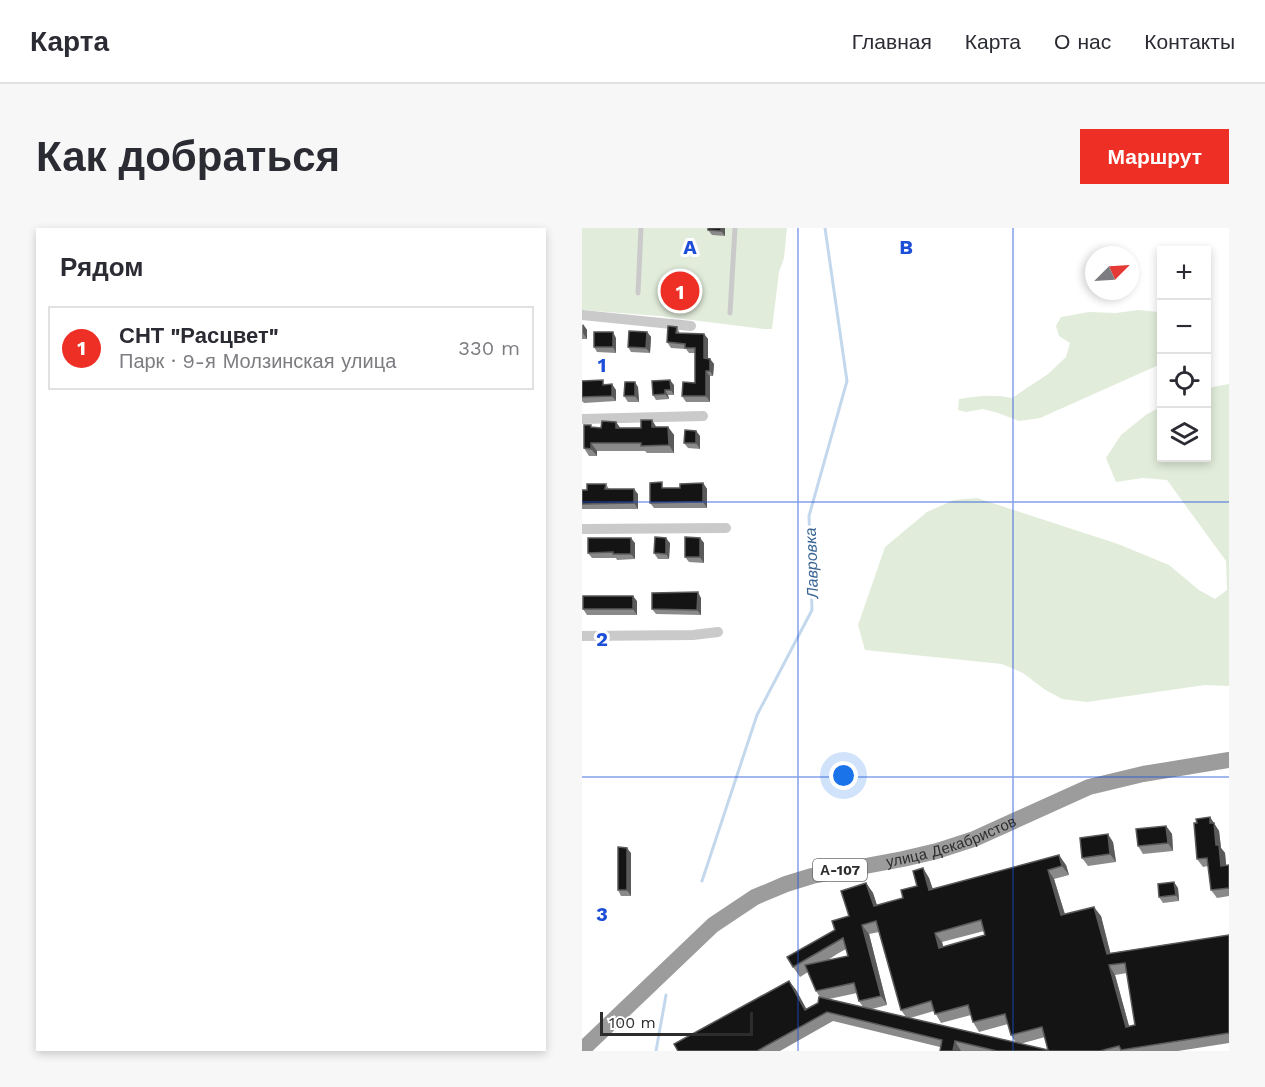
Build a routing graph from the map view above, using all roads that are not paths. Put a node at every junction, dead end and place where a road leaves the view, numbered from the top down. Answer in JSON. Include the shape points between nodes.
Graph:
{"nodes":[{"id":1,"x":641,"y":228,"type":"edge"},
{"id":2,"x":735,"y":228,"type":"edge"},
{"id":3,"x":638,"y":293,"type":"dead end"},
{"id":4,"x":730,"y":313,"type":"dead end"},
{"id":5,"x":582,"y":315,"type":"edge"},
{"id":6,"x":692,"y":326,"type":"dead end"},
{"id":7,"x":703,"y":416,"type":"dead end"},
{"id":8,"x":582,"y":419,"type":"edge"},
{"id":9,"x":726,"y":528,"type":"dead end"},
{"id":10,"x":582,"y":529,"type":"edge"},
{"id":11,"x":718,"y":632,"type":"dead end"},
{"id":12,"x":582,"y":636,"type":"edge"},
{"id":13,"x":1229,"y":760,"type":"edge"},
{"id":14,"x":583,"y":1046,"type":"edge"}],
"edges":[{"from":1,"to":3,"type":"lane"},
{"from":2,"to":4,"type":"lane"},
{"from":5,"to":6,"type":"street"},
{"from":7,"to":8,"type":"street"},
{"from":9,"to":10,"type":"street"},
{"from":11,"to":12,"type":"street"},
{"from":13,"to":14,"type":"highway","name":"улица Декабристов","number":"А-107","via":[[1089,787],[938,851],[812,876],[755,897],[706,932]]}]}
